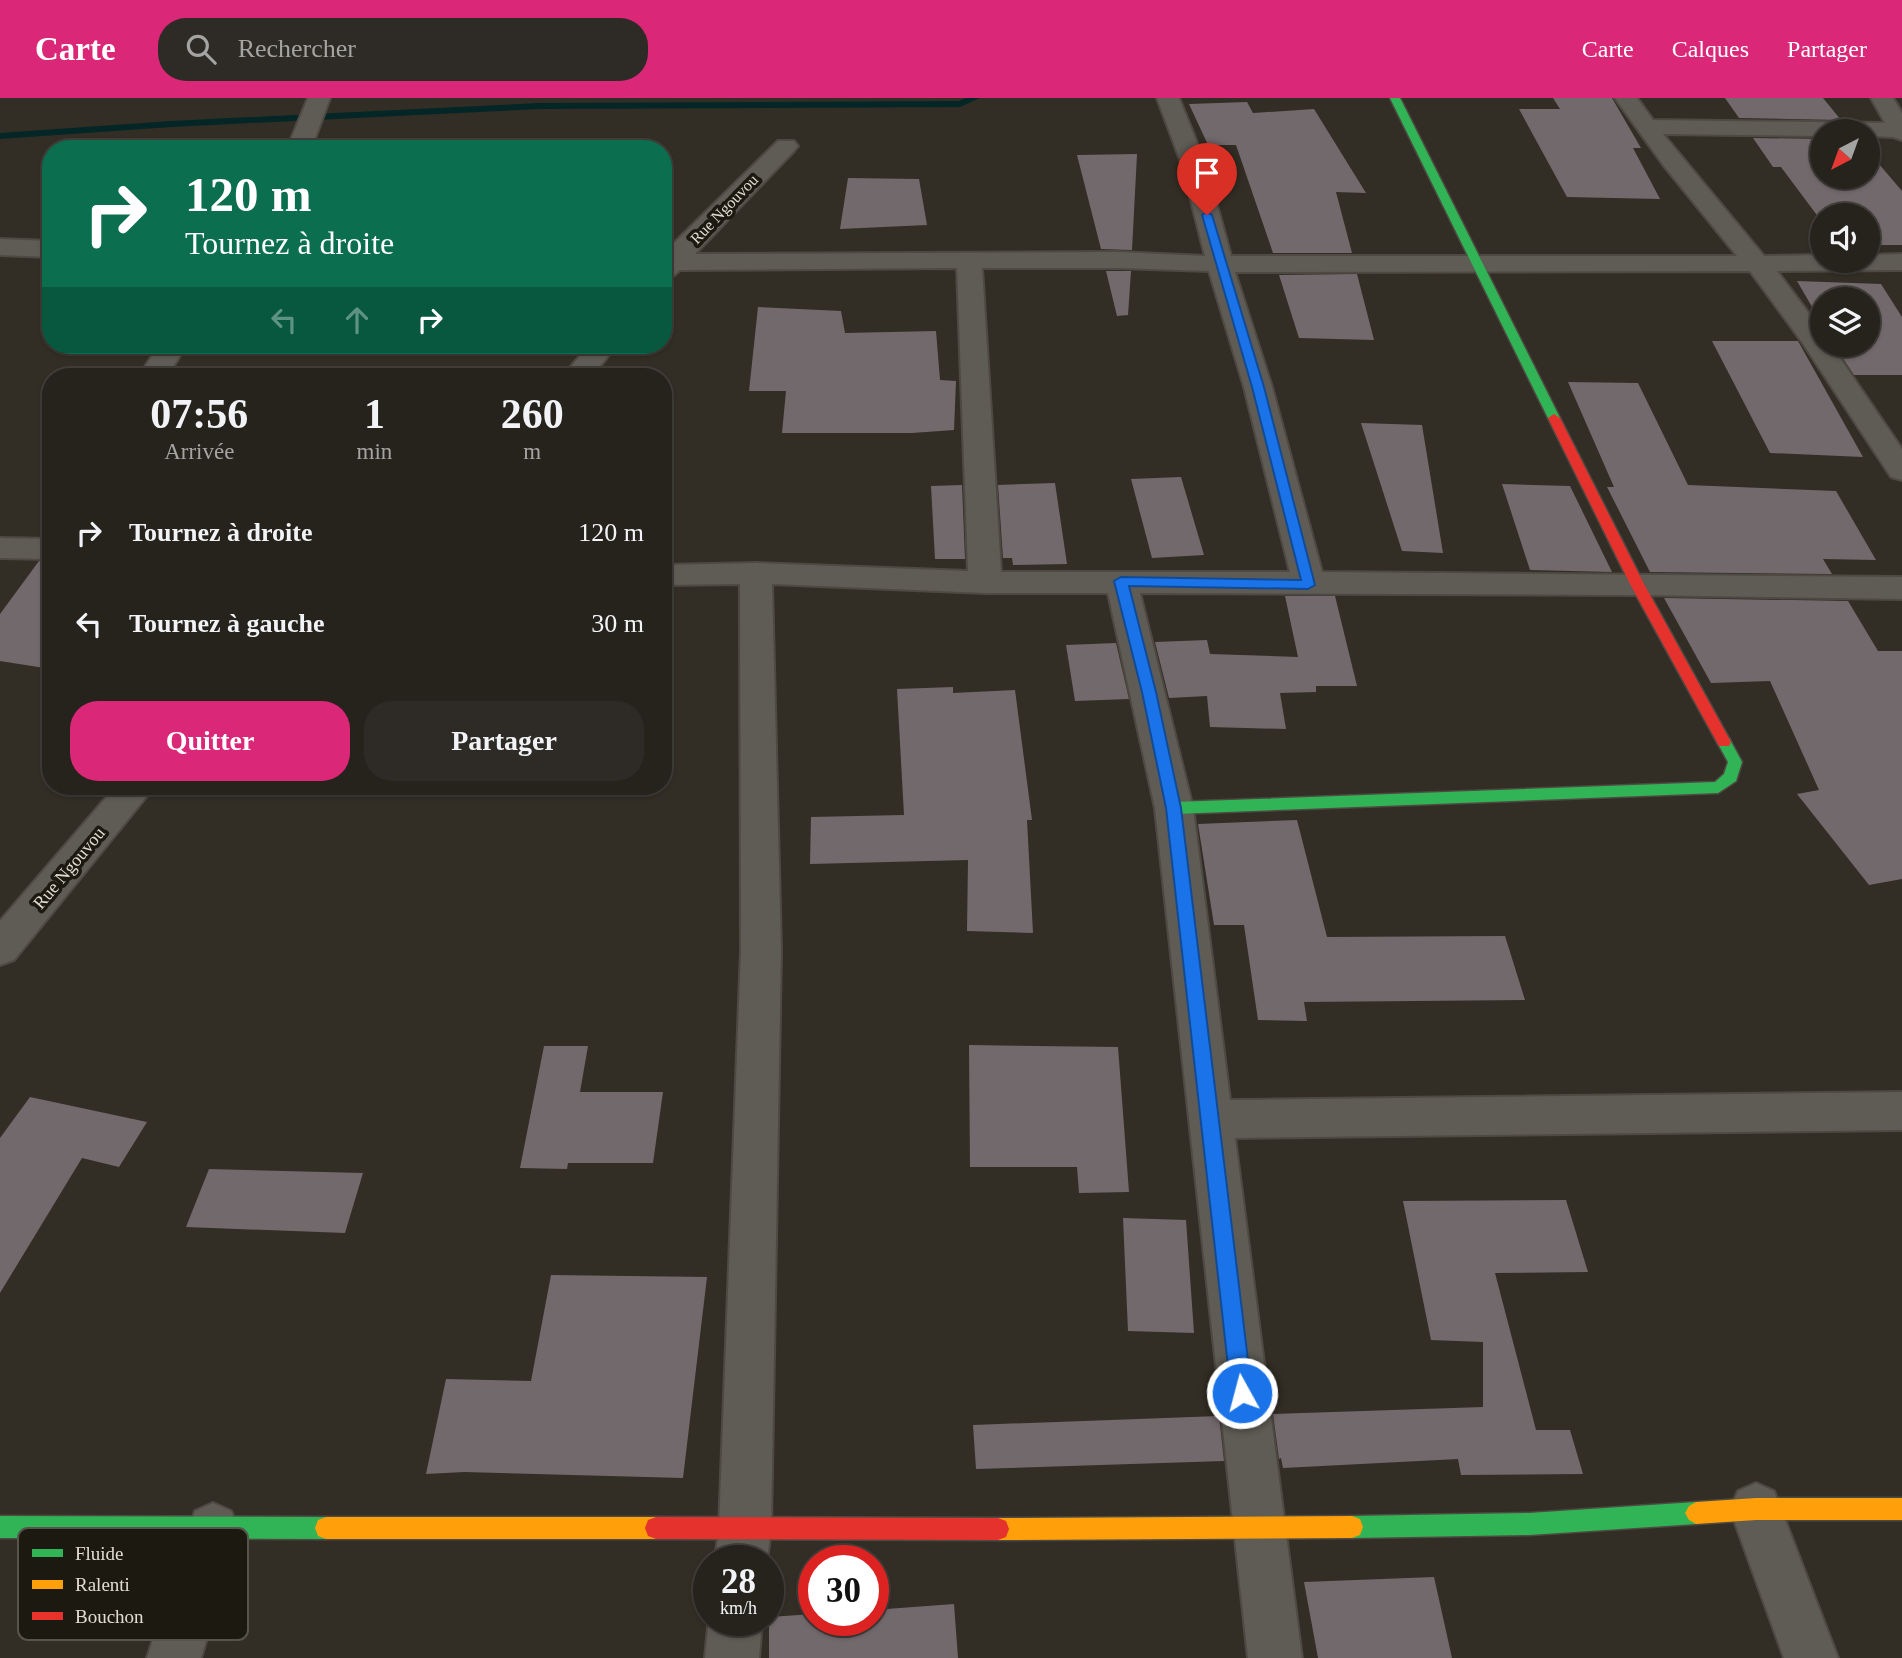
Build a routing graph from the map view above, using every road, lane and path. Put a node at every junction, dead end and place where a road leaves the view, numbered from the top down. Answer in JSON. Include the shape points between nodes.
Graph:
{"nodes":[{"id":1,"x":319,"y":98,"type":"edge"},
{"id":2,"x":1168,"y":98,"type":"edge"},
{"id":3,"x":1395,"y":98,"type":"edge"},
{"id":4,"x":1626,"y":98,"type":"edge"},
{"id":5,"x":1882,"y":98,"type":"edge"},
{"id":6,"x":1645,"y":127,"type":"junction"},
{"id":7,"x":1901,"y":131,"type":"edge"},
{"id":8,"x":303,"y":140,"type":"edge"},
{"id":9,"x":786,"y":146,"type":"dead end"},
{"id":10,"x":42,"y":249,"type":"edge"},
{"id":11,"x":3,"y":251,"type":"edge"},
{"id":12,"x":672,"y":260,"type":"edge"},
{"id":13,"x":969,"y":260,"type":"junction"},
{"id":14,"x":1756,"y":262,"type":"junction"},
{"id":15,"x":1902,"y":262,"type":"edge"},
{"id":16,"x":1479,"y":263,"type":"junction"},
{"id":17,"x":1220,"y":264,"type":"junction"},
{"id":18,"x":672,"y":266,"type":"edge"},
{"id":19,"x":596,"y":354,"type":"edge"},
{"id":20,"x":584,"y":368,"type":"edge"},
{"id":21,"x":1902,"y":471,"type":"edge"},
{"id":22,"x":42,"y":545,"type":"edge"},
{"id":23,"x":0,"y":548,"type":"edge"},
{"id":24,"x":756,"y":573,"type":"junction"},
{"id":25,"x":672,"y":575,"type":"edge"},
{"id":26,"x":1121,"y":581,"type":"junction"},
{"id":27,"x":985,"y":582,"type":"junction"},
{"id":28,"x":1637,"y":584,"type":"junction"},
{"id":29,"x":1308,"y":585,"type":"junction"},
{"id":30,"x":1902,"y":588,"type":"edge"},
{"id":31,"x":129,"y":795,"type":"edge"},
{"id":32,"x":1174,"y":808,"type":"junction"},
{"id":33,"x":0,"y":949,"type":"edge"},
{"id":34,"x":1902,"y":1111,"type":"edge"},
{"id":35,"x":1209,"y":1119,"type":"junction"},
{"id":36,"x":1902,"y":1508,"type":"edge"},
{"id":37,"x":1756,"y":1509,"type":"junction"},
{"id":38,"x":0,"y":1527,"type":"edge"},
{"id":39,"x":107,"y":1528,"type":"edge"},
{"id":40,"x":1258,"y":1529,"type":"junction"},
{"id":41,"x":248,"y":1530,"type":"edge"},
{"id":42,"x":743,"y":1544,"type":"edge"},
{"id":43,"x":734,"y":1636,"type":"edge"},
{"id":44,"x":180,"y":1640,"type":"edge"},
{"id":45,"x":174,"y":1658,"type":"edge"},
{"id":46,"x":732,"y":1658,"type":"edge"},
{"id":47,"x":1275,"y":1658,"type":"edge"},
{"id":48,"x":1811,"y":1658,"type":"edge"}],
"edges":[{"from":1,"to":8,"type":"street"},
{"from":2,"to":17,"type":"street","via":[[1194,165]]},
{"from":3,"to":16,"type":"street"},
{"from":4,"to":6,"type":"street"},
{"from":5,"to":7,"type":"street"},
{"from":6,"to":7,"type":"street"},
{"from":6,"to":14,"type":"street"},
{"from":9,"to":12,"type":"street","name":"Rue Ngouvou"},
{"from":10,"to":11,"type":"street"},
{"from":13,"to":17,"type":"street"},
{"from":13,"to":18,"type":"street"},
{"from":13,"to":27,"type":"street"},
{"from":14,"to":15,"type":"street"},
{"from":14,"to":16,"type":"street"},
{"from":14,"to":21,"type":"street"},
{"from":16,"to":17,"type":"street"},
{"from":16,"to":28,"type":"street"},
{"from":17,"to":29,"type":"street","via":[[1258,387]]},
{"from":19,"to":20,"type":"street"},
{"from":22,"to":23,"type":"street"},
{"from":24,"to":25,"type":"street"},
{"from":24,"to":27,"type":"street"},
{"from":24,"to":42,"type":"street","via":[[761,950]]},
{"from":26,"to":27,"type":"street"},
{"from":26,"to":29,"type":"street"},
{"from":26,"to":32,"type":"street"},
{"from":28,"to":29,"type":"street"},
{"from":28,"to":30,"type":"street"},
{"from":28,"to":32,"type":"street","via":[[1735,762],[1731,777],[1718,787]]},
{"from":31,"to":33,"type":"street","name":"Rue Ngouvou"},
{"from":32,"to":35,"type":"street"},
{"from":34,"to":35,"type":"street"},
{"from":35,"to":40,"type":"street"},
{"from":36,"to":37,"type":"street"},
{"from":37,"to":40,"type":"street","via":[[1529,1524]]},
{"from":37,"to":48,"type":"street"},
{"from":38,"to":39,"type":"street"},
{"from":40,"to":42,"type":"street"},
{"from":40,"to":47,"type":"street"},
{"from":41,"to":42,"type":"street"},
{"from":43,"to":46,"type":"street"},
{"from":44,"to":45,"type":"street"}]}
